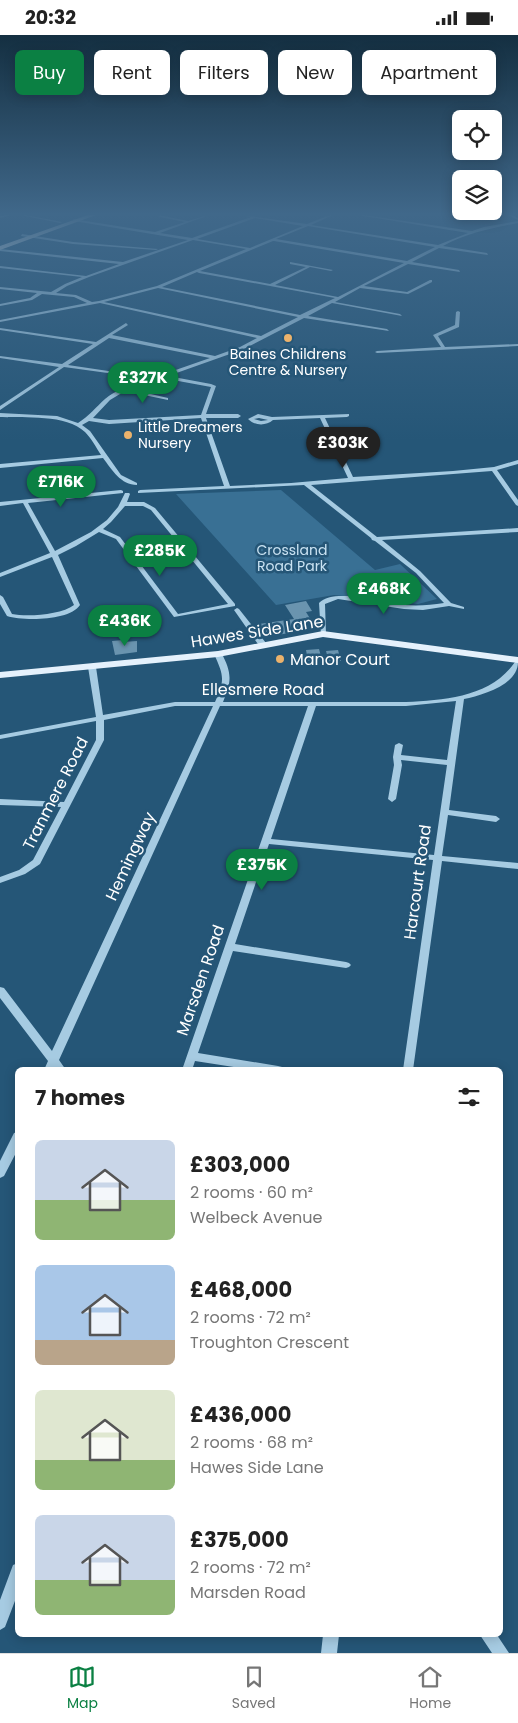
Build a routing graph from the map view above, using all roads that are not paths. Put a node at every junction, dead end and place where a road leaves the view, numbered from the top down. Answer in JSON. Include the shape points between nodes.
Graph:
{"nodes":[{"id":1,"x":26,"y":291,"type":"edge"},
{"id":2,"x":57,"y":291,"type":"edge"},
{"id":3,"x":144,"y":291,"type":"edge"},
{"id":4,"x":175,"y":291,"type":"edge"},
{"id":5,"x":299,"y":291,"type":"edge"},
{"id":6,"x":353,"y":291,"type":"edge"},
{"id":7,"x":385,"y":291,"type":"edge"},
{"id":8,"x":414,"y":291,"type":"edge"},
{"id":9,"x":42,"y":292,"type":"junction"},
{"id":10,"x":53,"y":293,"type":"junction"},
{"id":11,"x":339,"y":298,"type":"junction"},
{"id":12,"x":99,"y":302,"type":"junction"},
{"id":13,"x":331,"y":302,"type":"junction"},
{"id":14,"x":91,"y":304,"type":"junction"},
{"id":15,"x":0,"y":305,"type":"edge"},
{"id":16,"x":458,"y":312,"type":"dead end"},
{"id":17,"x":400,"y":315,"type":"dead end"},
{"id":18,"x":302,"y":316,"type":"junction"},
{"id":19,"x":0,"y":321,"type":"edge"},
{"id":20,"x":126,"y":323,"type":"dead end"},
{"id":21,"x":0,"y":329,"type":"edge"},
{"id":22,"x":387,"y":330,"type":"dead end"},
{"id":23,"x":108,"y":336,"type":"junction"},
{"id":24,"x":262,"y":337,"type":"junction"},
{"id":25,"x":96,"y":343,"type":"junction"},
{"id":26,"x":518,"y":345,"type":"edge"},
{"id":27,"x":444,"y":349,"type":"junction"},
{"id":28,"x":378,"y":352,"type":"dead end"},
{"id":29,"x":0,"y":357,"type":"edge"},
{"id":30,"x":214,"y":358,"type":"junction"},
{"id":31,"x":63,"y":366,"type":"junction"},
{"id":32,"x":161,"y":376,"type":"junction"},
{"id":33,"x":146,"y":381,"type":"junction"},
{"id":34,"x":125,"y":389,"type":"junction"},
{"id":35,"x":166,"y":399,"type":"dead end"},
{"id":36,"x":0,"y":409,"type":"edge"},
{"id":37,"x":0,"y":415,"type":"edge"},
{"id":38,"x":347,"y":415,"type":"dead end"},
{"id":39,"x":203,"y":416,"type":"junction"},
{"id":40,"x":238,"y":416,"type":"dead end"},
{"id":41,"x":322,"y":417,"type":"junction"},
{"id":42,"x":89,"y":419,"type":"junction"},
{"id":43,"x":272,"y":419,"type":"dead end"},
{"id":44,"x":79,"y":425,"type":"junction"},
{"id":45,"x":104,"y":456,"type":"junction"},
{"id":46,"x":518,"y":462,"type":"edge"},
{"id":47,"x":0,"y":466,"type":"edge"},
{"id":48,"x":494,"y":469,"type":"junction"},
{"id":49,"x":119,"y":476,"type":"junction"},
{"id":50,"x":351,"y":479,"type":"junction"},
{"id":51,"x":306,"y":483,"type":"junction"},
{"id":52,"x":137,"y":485,"type":"junction"},
{"id":53,"x":226,"y":487,"type":"junction"},
{"id":54,"x":170,"y":490,"type":"junction"},
{"id":55,"x":122,"y":491,"type":"junction"},
{"id":56,"x":140,"y":492,"type":"junction"},
{"id":57,"x":26,"y":502,"type":"junction"},
{"id":58,"x":0,"y":503,"type":"edge"},
{"id":59,"x":125,"y":504,"type":"junction"},
{"id":60,"x":518,"y":504,"type":"edge"},
{"id":61,"x":97,"y":529,"type":"junction"},
{"id":62,"x":518,"y":530,"type":"edge"},
{"id":63,"x":374,"y":539,"type":"junction"},
{"id":64,"x":54,"y":554,"type":"junction"},
{"id":65,"x":0,"y":575,"type":"edge"},
{"id":66,"x":0,"y":598,"type":"edge"},
{"id":67,"x":449,"y":604,"type":"junction"},
{"id":68,"x":235,"y":607,"type":"junction"},
{"id":69,"x":462,"y":608,"type":"dead end"},
{"id":70,"x":323,"y":634,"type":"junction"},
{"id":71,"x":263,"y":645,"type":"junction"},
{"id":72,"x":218,"y":654,"type":"junction"},
{"id":73,"x":518,"y":660,"type":"edge"},
{"id":74,"x":518,"y":664,"type":"edge"},
{"id":75,"x":92,"y":667,"type":"junction"},
{"id":76,"x":0,"y":675,"type":"edge"},
{"id":77,"x":460,"y":698,"type":"junction"},
{"id":78,"x":218,"y":702,"type":"junction"},
{"id":79,"x":313,"y":703,"type":"junction"},
{"id":80,"x":100,"y":718,"type":"junction"},
{"id":81,"x":0,"y":737,"type":"edge"},
{"id":82,"x":399,"y":745,"type":"dead end"},
{"id":83,"x":396,"y":757,"type":"junction"},
{"id":84,"x":450,"y":763,"type":"junction"},
{"id":85,"x":392,"y":799,"type":"dead end"},
{"id":86,"x":0,"y":801,"type":"edge"},
{"id":87,"x":66,"y":805,"type":"junction"},
{"id":88,"x":445,"y":812,"type":"junction"},
{"id":89,"x":496,"y":819,"type":"dead end"},
{"id":90,"x":266,"y":841,"type":"junction"},
{"id":91,"x":439,"y":857,"type":"junction"},
{"id":92,"x":518,"y":866,"type":"edge"},
{"id":93,"x":0,"y":881,"type":"edge"},
{"id":94,"x":230,"y":947,"type":"junction"},
{"id":95,"x":346,"y":965,"type":"dead end"},
{"id":96,"x":0,"y":991,"type":"edge"},
{"id":97,"x":192,"y":1056,"type":"junction"},
{"id":98,"x":53,"y":1060,"type":"junction"},
{"id":99,"x":50,"y":1067,"type":"edge"},
{"id":100,"x":59,"y":1067,"type":"edge"},
{"id":101,"x":188,"y":1067,"type":"edge"},
{"id":102,"x":260,"y":1067,"type":"edge"},
{"id":103,"x":408,"y":1067,"type":"edge"},
{"id":104,"x":15,"y":1142,"type":"edge"},
{"id":105,"x":0,"y":1173,"type":"edge"},
{"id":106,"x":15,"y":1579,"type":"edge"},
{"id":107,"x":0,"y":1622,"type":"edge"},
{"id":108,"x":331,"y":1637,"type":"edge"},
{"id":109,"x":489,"y":1637,"type":"edge"},
{"id":110,"x":329,"y":1653,"type":"edge"},
{"id":111,"x":501,"y":1653,"type":"edge"}],
"edges":[{"from":1,"to":9,"type":"street"},
{"from":2,"to":10,"type":"street"},
{"from":3,"to":12,"type":"street"},
{"from":4,"to":18,"type":"street"},
{"from":5,"to":11,"type":"street"},
{"from":6,"to":11,"type":"street"},
{"from":7,"to":8,"type":"street"},
{"from":9,"to":10,"type":"street"},
{"from":9,"to":15,"type":"street","via":[[31,299]]},
{"from":10,"to":14,"type":"street","via":[[75,296]]},
{"from":11,"to":13,"type":"street"},
{"from":12,"to":14,"type":"street"},
{"from":12,"to":24,"type":"street"},
{"from":13,"to":17,"type":"street"},
{"from":13,"to":18,"type":"street"},
{"from":14,"to":19,"type":"street"},
{"from":16,"to":27,"type":"street","via":[[456,326],[434,335]]},
{"from":18,"to":22,"type":"street"},
{"from":18,"to":24,"type":"street"},
{"from":20,"to":23,"type":"street"},
{"from":21,"to":25,"type":"street"},
{"from":23,"to":25,"type":"street"},
{"from":23,"to":30,"type":"street"},
{"from":24,"to":30,"type":"street"},
{"from":25,"to":31,"type":"street"},
{"from":26,"to":27,"type":"street"},
{"from":27,"to":28,"type":"street"},
{"from":29,"to":31,"type":"street"},
{"from":30,"to":32,"type":"street"},
{"from":31,"to":33,"type":"street"},
{"from":31,"to":36,"type":"street"},
{"from":32,"to":33,"type":"street"},
{"from":32,"to":39,"type":"street","via":[[213,386]]},
{"from":33,"to":34,"type":"street"},
{"from":34,"to":35,"type":"street"},
{"from":34,"to":42,"type":"street","via":[[101,404]]},
{"from":37,"to":44,"type":"street","via":[[57,418]]},
{"from":38,"to":41,"type":"street"},
{"from":39,"to":40,"type":"street"},
{"from":39,"to":42,"type":"street","via":[[109,422]]},
{"from":39,"to":53,"type":"street"},
{"from":41,"to":43,"type":"street"},
{"from":41,"to":50,"type":"street"},
{"from":42,"to":44,"type":"street"},
{"from":44,"to":45,"type":"street","via":[[88,432]]},
{"from":45,"to":47,"type":"street"},
{"from":45,"to":49,"type":"street"},
{"from":46,"to":48,"type":"street"},
{"from":48,"to":50,"type":"street"},
{"from":48,"to":60,"type":"street"},
{"from":49,"to":52,"type":"street"},
{"from":49,"to":55,"type":"street"},
{"from":50,"to":51,"type":"street"},
{"from":51,"to":53,"type":"street"},
{"from":51,"to":63,"type":"street"},
{"from":52,"to":54,"type":"street"},
{"from":52,"to":55,"type":"street","via":[[128,485]]},
{"from":52,"to":56,"type":"street","via":[[143,489]]},
{"from":53,"to":54,"type":"street"},
{"from":54,"to":56,"type":"street"},
{"from":55,"to":56,"type":"street"},
{"from":55,"to":57,"type":"street"},
{"from":55,"to":59,"type":"street"},
{"from":57,"to":58,"type":"street"},
{"from":57,"to":64,"type":"street"},
{"from":59,"to":61,"type":"street"},
{"from":59,"to":68,"type":"street","via":[[149,506]]},
{"from":61,"to":64,"type":"street"},
{"from":61,"to":68,"type":"street","via":[[118,537],[176,616]]},
{"from":62,"to":63,"type":"street"},
{"from":63,"to":67,"type":"street","via":[[418,572]]},
{"from":64,"to":65,"type":"street"},
{"from":64,"to":66,"type":"street","via":[[75,609],[64,613],[13,616],[9,615]]},
{"from":67,"to":69,"type":"street"},
{"from":67,"to":70,"type":"street","via":[[423,608],[330,598],[322,603]]},
{"from":68,"to":71,"type":"street"},
{"from":70,"to":71,"type":"main road","name":"Hawes Side Lane"},
{"from":70,"to":73,"type":"main road","name":"Hawes Side Lane"},
{"from":71,"to":72,"type":"main road","name":"Hawes Side Lane"},
{"from":72,"to":75,"type":"main road","name":"Hawes Side Lane"},
{"from":72,"to":78,"type":"street","name":"Hemingway","via":[[226,686]]},
{"from":74,"to":77,"type":"street","name":"Ellesmere Road","via":[[501,681]]},
{"from":75,"to":76,"type":"main road","name":"Hawes Side Lane"},
{"from":75,"to":80,"type":"street","name":"Tranmere Road"},
{"from":77,"to":79,"type":"street","name":"Ellesmere Road","via":[[415,704]]},
{"from":77,"to":84,"type":"street","name":"Harcourt Road"},
{"from":78,"to":79,"type":"street","name":"Ellesmere Road"},
{"from":78,"to":80,"type":"street","name":"Ellesmere Road","via":[[175,703]]},
{"from":78,"to":98,"type":"street","name":"Hemingway"},
{"from":79,"to":90,"type":"street","name":"Marsden Road"},
{"from":80,"to":81,"type":"street","name":"Ellesmere Road"},
{"from":80,"to":87,"type":"street","name":"Tranmere Road","via":[[100,740]]},
{"from":82,"to":83,"type":"street"},
{"from":83,"to":84,"type":"street"},
{"from":83,"to":85,"type":"street","via":[[398,765]]},
{"from":84,"to":88,"type":"street","name":"Harcourt Road"},
{"from":86,"to":87,"type":"street"},
{"from":87,"to":93,"type":"street","name":"Tranmere Road","via":[[37,862]]},
{"from":88,"to":89,"type":"street"},
{"from":88,"to":91,"type":"street","name":"Harcourt Road"},
{"from":90,"to":91,"type":"street"},
{"from":90,"to":94,"type":"street","name":"Marsden Road"},
{"from":91,"to":92,"type":"street"},
{"from":91,"to":103,"type":"street","name":"Harcourt Road"},
{"from":94,"to":95,"type":"street"},
{"from":94,"to":97,"type":"street","name":"Marsden Road"},
{"from":96,"to":98,"type":"street"},
{"from":97,"to":101,"type":"street","name":"Marsden Road"},
{"from":97,"to":102,"type":"street"},
{"from":98,"to":99,"type":"street","name":"Hemingway"},
{"from":98,"to":100,"type":"street"},
{"from":104,"to":105,"type":"street"},
{"from":106,"to":107,"type":"street"},
{"from":108,"to":110,"type":"street"},
{"from":109,"to":111,"type":"street"}]}
